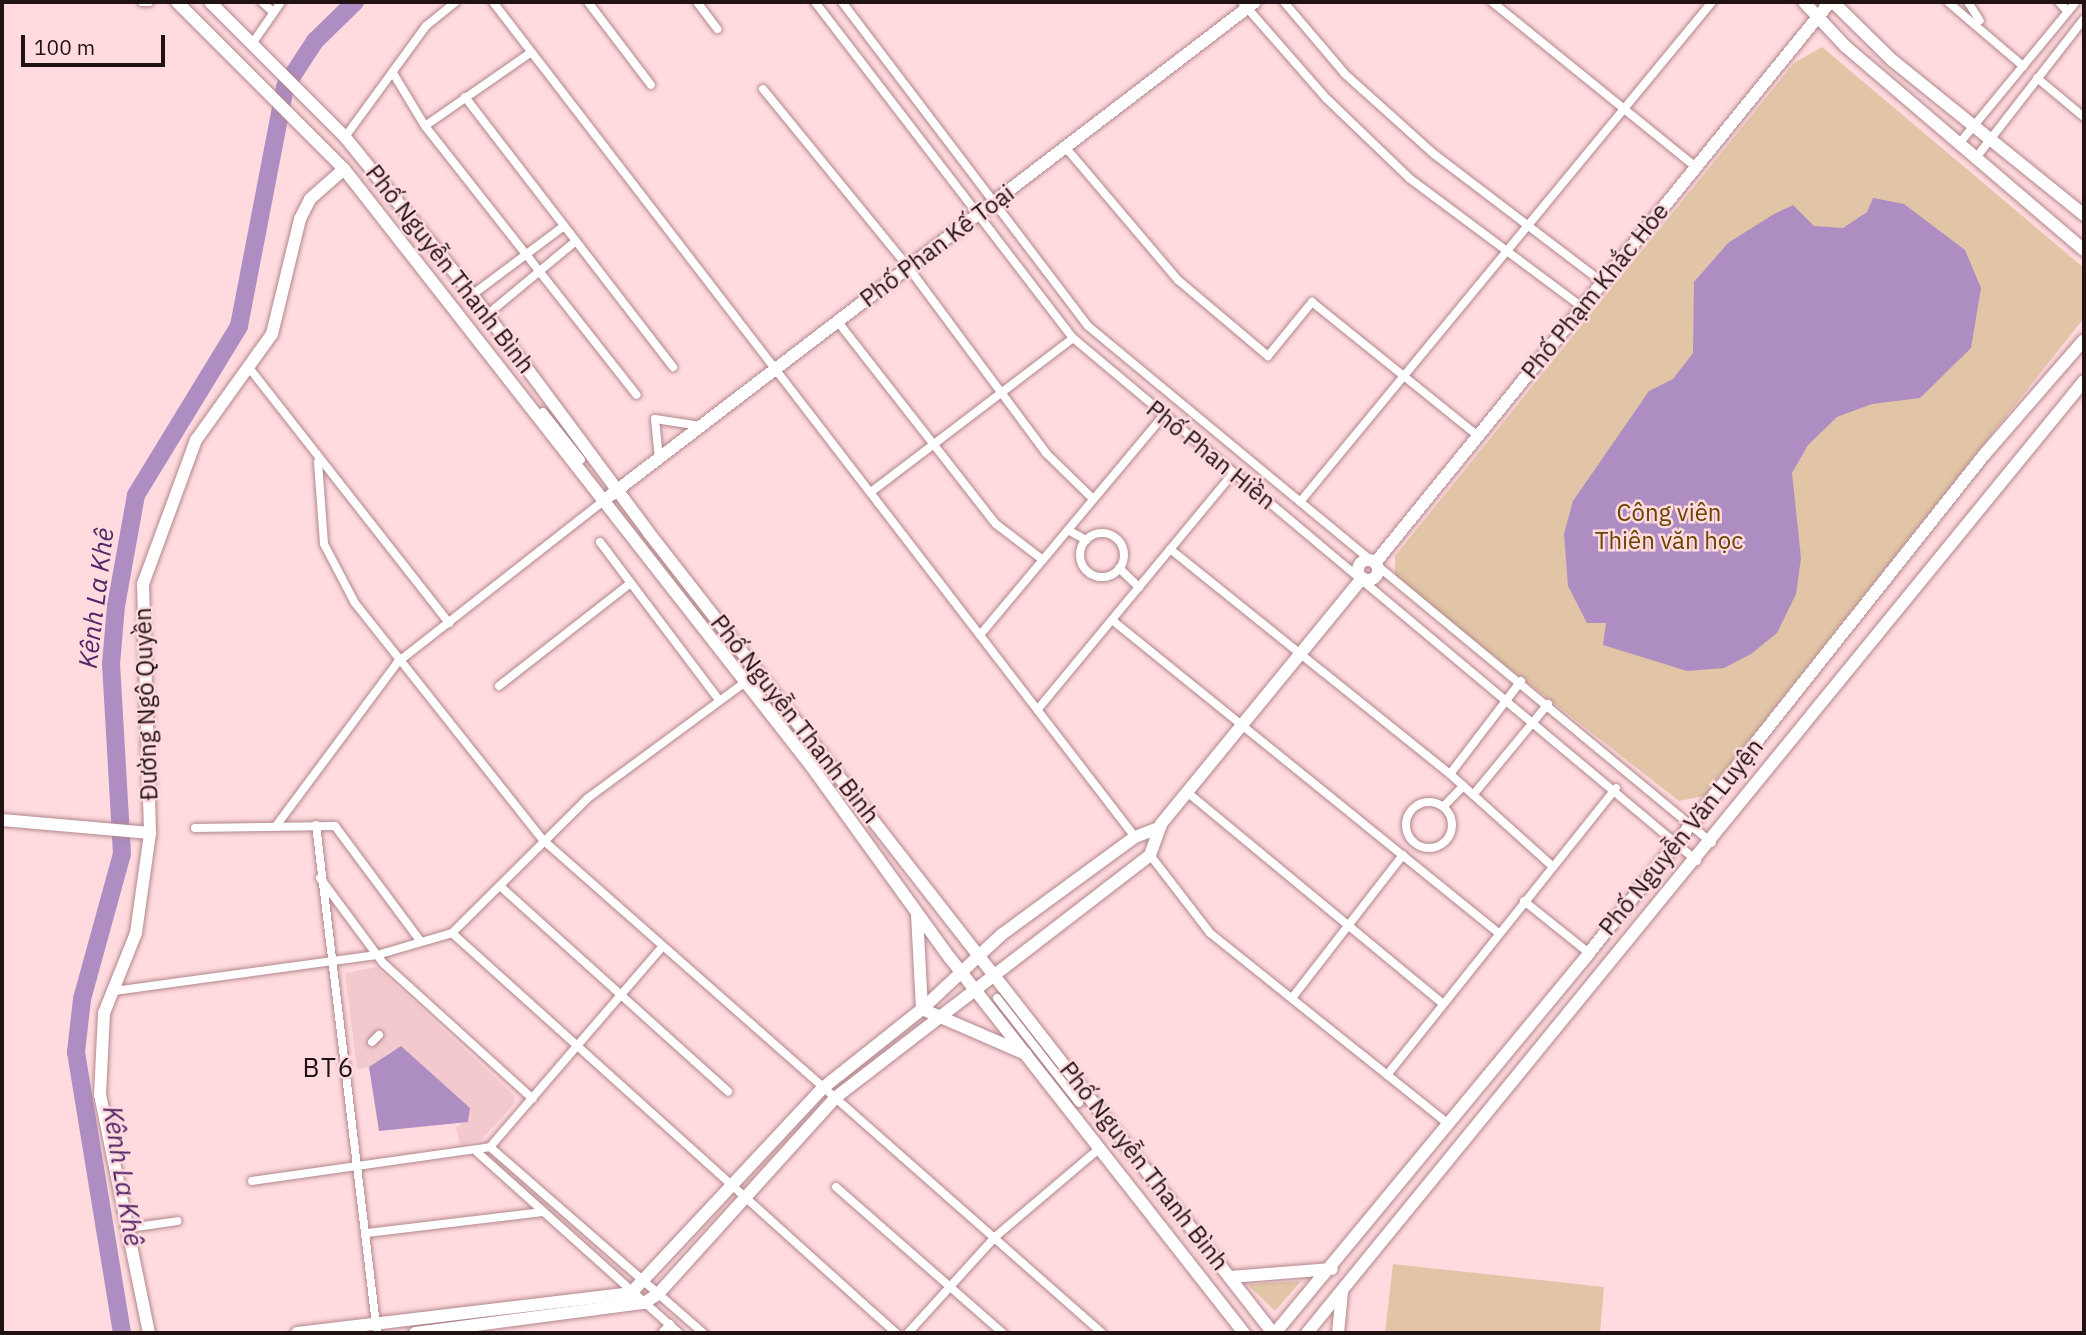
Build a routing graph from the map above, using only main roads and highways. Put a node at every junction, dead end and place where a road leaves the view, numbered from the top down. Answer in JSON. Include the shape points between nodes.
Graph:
{"nodes":[{"id":1,"x":177,"y":2,"type":"edge"},
{"id":2,"x":210,"y":2,"type":"edge"},
{"id":3,"x":1804,"y":2,"type":"edge"},
{"id":4,"x":1831,"y":2,"type":"edge"},
{"id":5,"x":1248,"y":4,"type":"edge"},
{"id":6,"x":1818,"y":21,"type":"junction"},
{"id":7,"x":344,"y":169,"type":"junction"},
{"id":8,"x":2084,"y":215,"type":"edge"},
{"id":9,"x":2084,"y":250,"type":"edge"},
{"id":10,"x":2084,"y":340,"type":"edge"},
{"id":11,"x":2084,"y":381,"type":"edge"},
{"id":12,"x":619,"y":491,"type":"junction"},
{"id":13,"x":603,"y":501,"type":"junction"},
{"id":14,"x":2,"y":820,"type":"edge"},
{"id":15,"x":1158,"y":828,"type":"junction"},
{"id":16,"x":144,"y":832,"type":"junction"},
{"id":17,"x":1135,"y":837,"type":"junction"},
{"id":18,"x":1150,"y":855,"type":"junction"},
{"id":19,"x":917,"y":911,"type":"junction"},
{"id":20,"x":978,"y":954,"type":"junction"},
{"id":21,"x":961,"y":971,"type":"junction"},
{"id":22,"x":993,"y":974,"type":"junction"},
{"id":23,"x":976,"y":990,"type":"junction"},
{"id":24,"x":922,"y":1009,"type":"junction"},
{"id":25,"x":938,"y":1021,"type":"junction"},
{"id":26,"x":1026,"y":1054,"type":"junction"},
{"id":27,"x":1332,"y":1269,"type":"junction"},
{"id":28,"x":1230,"y":1277,"type":"junction"},
{"id":29,"x":1342,"y":1291,"type":"junction"},
{"id":30,"x":380,"y":1331,"type":"edge"},
{"id":31,"x":149,"y":1333,"type":"edge"},
{"id":32,"x":297,"y":1333,"type":"edge"},
{"id":33,"x":415,"y":1333,"type":"edge"},
{"id":34,"x":1244,"y":1333,"type":"edge"},
{"id":35,"x":1274,"y":1333,"type":"edge"},
{"id":36,"x":1307,"y":1333,"type":"edge"},
{"id":37,"x":1338,"y":1333,"type":"edge"}],
"edges":[{"from":1,"to":7,"type":"main road","name":"Phố Nguyễn Thanh Bình","via":[[245,64]]},
{"from":2,"to":12,"type":"main road","name":"Phố Nguyễn Thanh Bình","via":[[254,41],[345,137],[488,314]]},
{"from":3,"to":6,"type":"main road"},
{"from":4,"to":6,"type":"main road","name":"Phố Phạm Khắc Hòe"},
{"from":4,"to":8,"type":"main road","via":[[1974,127]]},
{"from":5,"to":12,"type":"main road","name":"Phố Phan Kế Toại"},
{"from":6,"to":9,"type":"main road"},
{"from":6,"to":15,"type":"main road","name":"Phố Phạm Khắc Hòe","via":[[1375,563],[1360,564],[1362,578]]},
{"from":7,"to":13,"type":"main road","name":"Phố Nguyễn Thanh Bình"},
{"from":7,"to":16,"type":"main road","name":"Đường Ngô Quyền","via":[[310,199],[300,219],[271,334],[196,440],[143,584]]},
{"from":10,"to":27,"type":"main road","name":"Phố Nguyễn Văn Luyện","via":[[1984,455]]},
{"from":11,"to":29,"type":"main road","name":"Phố Nguyễn Văn Luyện","via":[[1712,843]]},
{"from":12,"to":13,"type":"main road","name":"Phố Phan Kế Toại"},
{"from":12,"to":20,"type":"main road","name":"Phố Nguyễn Thanh Bình"},
{"from":13,"to":19,"type":"main road","name":"Phố Nguyễn Thanh Bình"},
{"from":14,"to":16,"type":"main road"},
{"from":15,"to":17,"type":"main road"},
{"from":15,"to":18,"type":"main road"},
{"from":16,"to":31,"type":"main road","name":"Đường Ngô Quyền","via":[[136,933],[104,1013],[100,1095]]},
{"from":17,"to":18,"type":"main road"},
{"from":17,"to":20,"type":"main road"},
{"from":18,"to":22,"type":"main road"},
{"from":19,"to":21,"type":"main road","name":"Phố Nguyễn Thanh Bình"},
{"from":19,"to":24,"type":"main road"},
{"from":20,"to":21,"type":"main road"},
{"from":20,"to":22,"type":"main road","name":"Phố Nguyễn Thanh Bình"},
{"from":21,"to":23,"type":"main road","name":"Phố Nguyễn Thanh Bình"},
{"from":21,"to":24,"type":"main road"},
{"from":22,"to":23,"type":"main road"},
{"from":22,"to":28,"type":"main road","name":"Phố Nguyễn Thanh Bình"},
{"from":23,"to":25,"type":"main road"},
{"from":23,"to":26,"type":"main road","name":"Phố Nguyễn Thanh Bình"},
{"from":24,"to":25,"type":"main road"},
{"from":24,"to":30,"type":"main road","via":[[824,1087],[647,1283],[631,1293]]},
{"from":25,"to":26,"type":"main road"},
{"from":25,"to":33,"type":"main road","via":[[836,1097],[658,1294],[644,1303]]},
{"from":26,"to":34,"type":"main road","name":"Phố Nguyễn Thanh Bình"},
{"from":27,"to":28,"type":"main road"},
{"from":27,"to":35,"type":"main road","name":"Phố Nguyễn Văn Luyện"},
{"from":28,"to":35,"type":"main road","name":"Phố Nguyễn Thanh Bình"},
{"from":29,"to":36,"type":"main road","name":"Phố Nguyễn Văn Luyện"},
{"from":29,"to":37,"type":"main road"},
{"from":30,"to":32,"type":"main road"}]}
